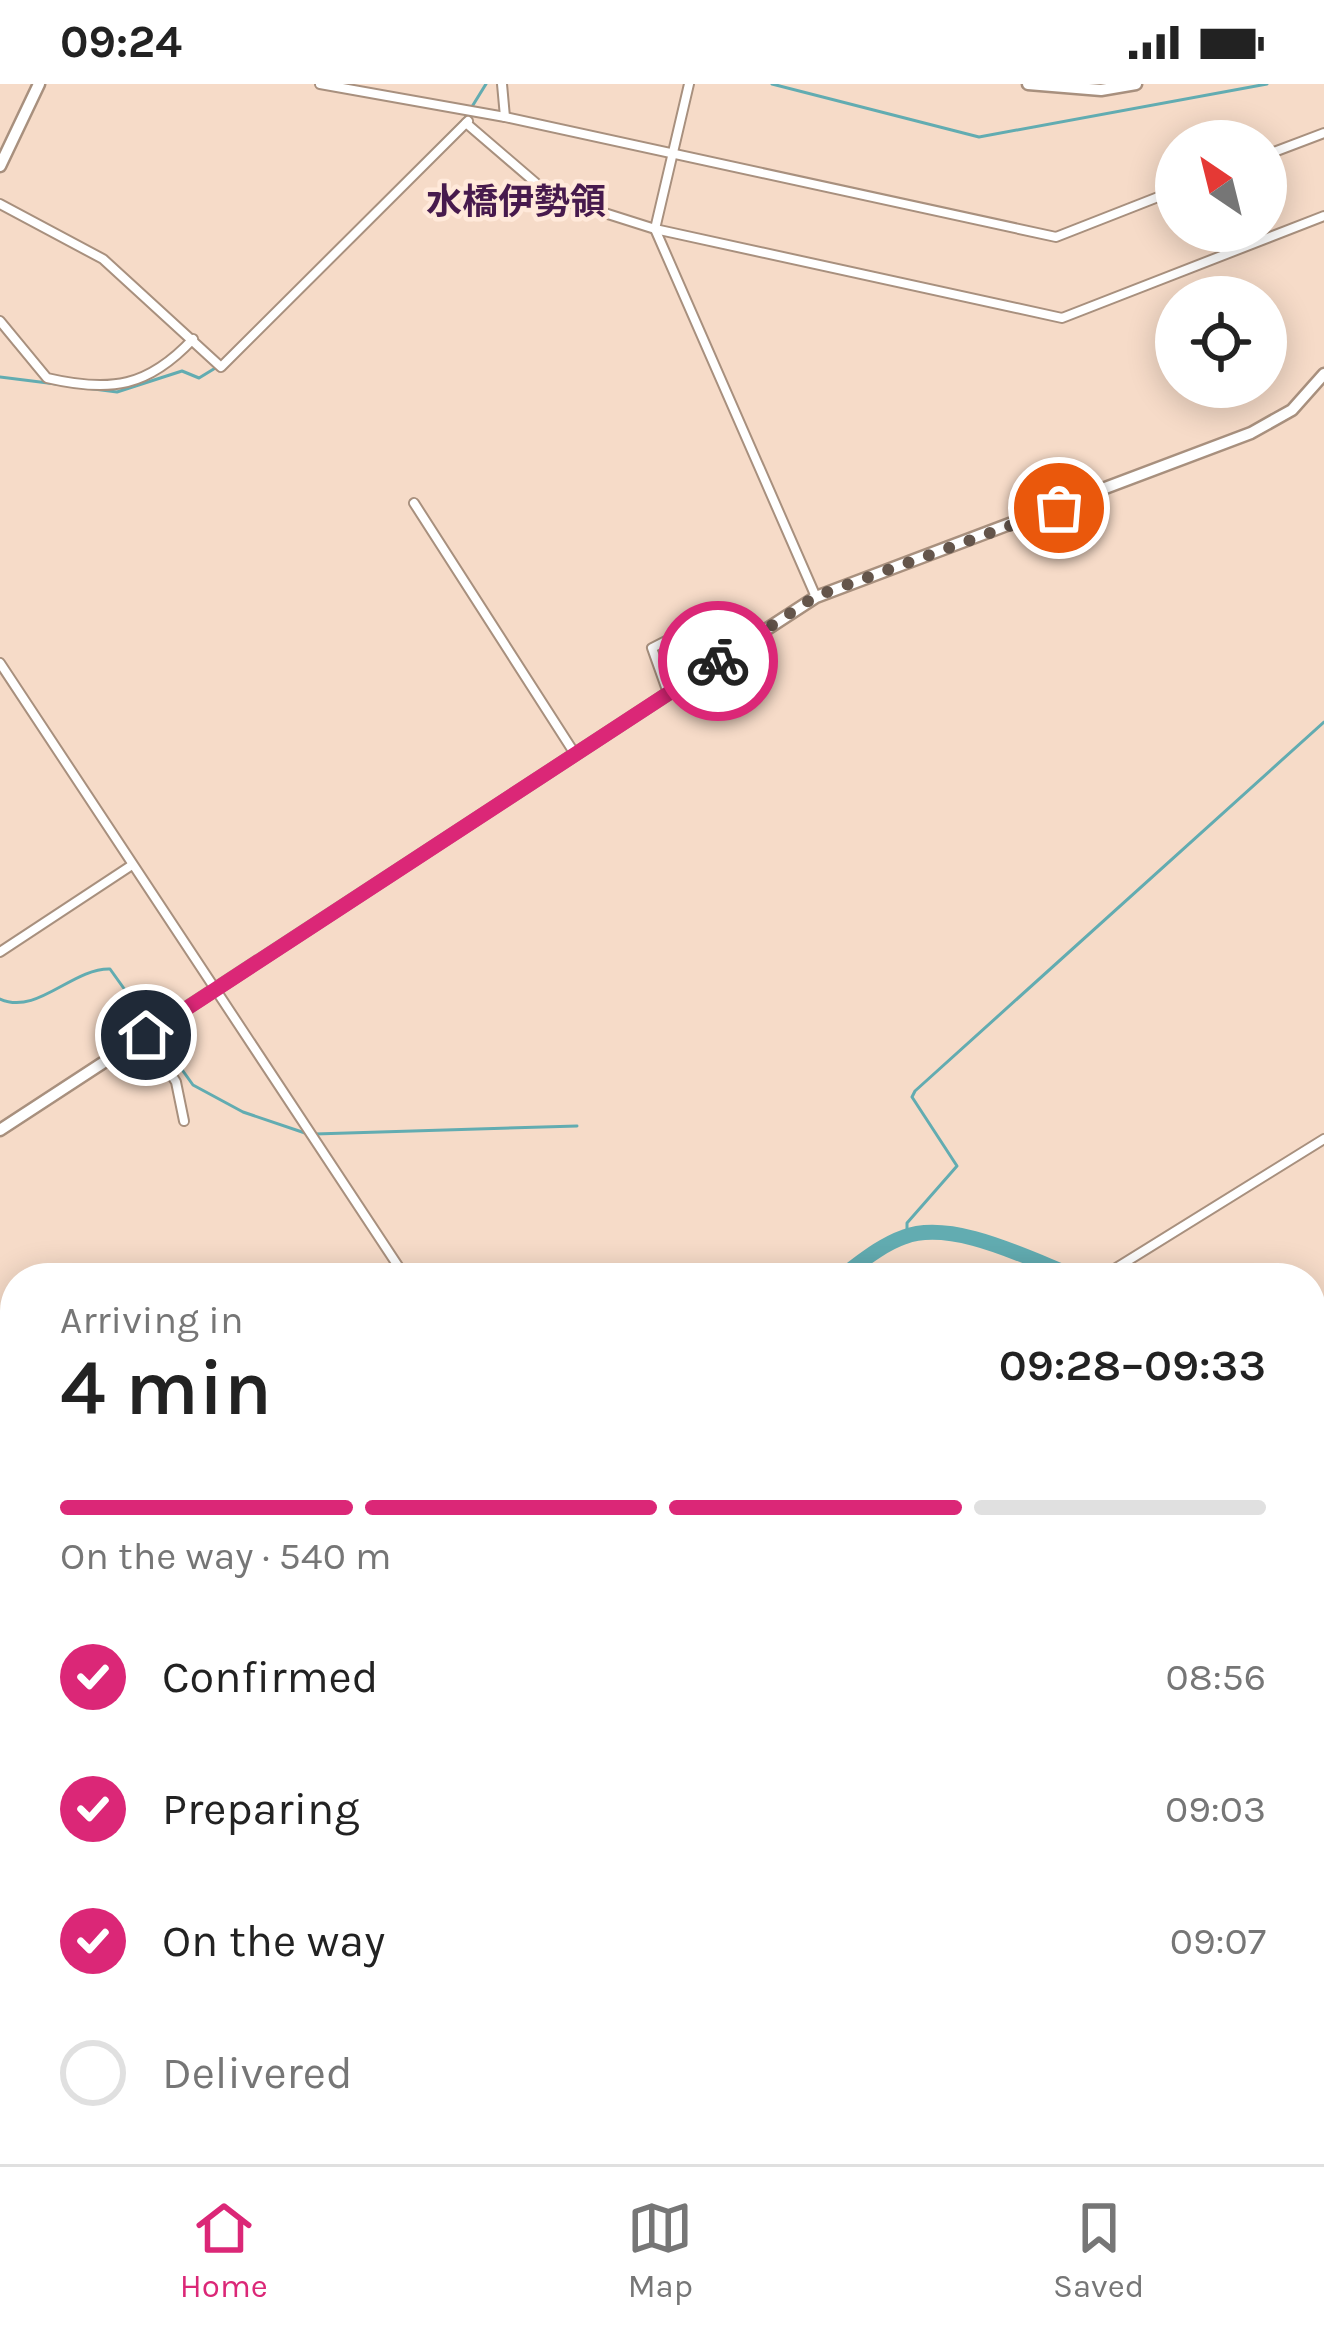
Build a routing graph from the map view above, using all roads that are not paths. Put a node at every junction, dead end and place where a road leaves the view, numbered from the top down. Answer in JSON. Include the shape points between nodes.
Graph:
{"nodes":[{"id":1,"x":39,"y":84,"type":"edge"},
{"id":2,"x":320,"y":84,"type":"edge"},
{"id":3,"x":502,"y":84,"type":"edge"},
{"id":4,"x":688,"y":84,"type":"edge"},
{"id":5,"x":1028,"y":84,"type":"edge"},
{"id":6,"x":1136,"y":84,"type":"edge"},
{"id":7,"x":1108,"y":86,"type":"edge"},
{"id":8,"x":478,"y":112,"type":"junction"},
{"id":9,"x":505,"y":117,"type":"junction"},
{"id":10,"x":466,"y":123,"type":"junction"},
{"id":11,"x":1324,"y":133,"type":"edge"},
{"id":12,"x":1287,"y":147,"type":"edge"},
{"id":13,"x":673,"y":154,"type":"junction"},
{"id":14,"x":0,"y":166,"type":"edge"},
{"id":15,"x":1155,"y":198,"type":"edge"},
{"id":16,"x":0,"y":204,"type":"edge"},
{"id":17,"x":1324,"y":216,"type":"edge"},
{"id":18,"x":655,"y":229,"type":"junction"},
{"id":19,"x":0,"y":321,"type":"edge"},
{"id":20,"x":193,"y":339,"type":"junction"},
{"id":21,"x":1324,"y":374,"type":"edge"},
{"id":22,"x":414,"y":503,"type":"dead end"},
{"id":23,"x":816,"y":596,"type":"junction"},
{"id":24,"x":701,"y":622,"type":"dead end"},
{"id":25,"x":0,"y":663,"type":"edge"},
{"id":26,"x":668,"y":693,"type":"junction"},
{"id":27,"x":575,"y":754,"type":"junction"},
{"id":28,"x":132,"y":865,"type":"junction"},
{"id":29,"x":0,"y":952,"type":"edge"},
{"id":30,"x":215,"y":991,"type":"junction"},
{"id":31,"x":146,"y":1035,"type":"junction"},
{"id":32,"x":184,"y":1120,"type":"dead end"},
{"id":33,"x":0,"y":1130,"type":"edge"},
{"id":34,"x":1324,"y":1139,"type":"edge"},
{"id":35,"x":396,"y":1263,"type":"edge"},
{"id":36,"x":1122,"y":1263,"type":"edge"}],
"edges":[{"from":1,"to":14,"type":"main road"},
{"from":2,"to":8,"type":"street"},
{"from":3,"to":9,"type":"street"},
{"from":4,"to":13,"type":"street"},
{"from":5,"to":7,"type":"main road"},
{"from":6,"to":7,"type":"main road"},
{"from":8,"to":9,"type":"street"},
{"from":8,"to":10,"type":"street"},
{"from":9,"to":13,"type":"street"},
{"from":10,"to":18,"type":"street","via":[[551,196]]},
{"from":10,"to":20,"type":"street","via":[[221,367]]},
{"from":11,"to":12,"type":"street"},
{"from":13,"to":15,"type":"street","via":[[1056,237]]},
{"from":13,"to":18,"type":"street"},
{"from":16,"to":20,"type":"street","via":[[95,254]]},
{"from":17,"to":18,"type":"street","via":[[1062,318]]},
{"from":18,"to":23,"type":"street"},
{"from":19,"to":20,"type":"street","via":[[47,378],[108,387],[164,370]]},
{"from":21,"to":23,"type":"main road","via":[[1292,410],[1251,433]]},
{"from":22,"to":27,"type":"street"},
{"from":23,"to":26,"type":"main road"},
{"from":24,"to":26,"type":"street","via":[[652,648]]},
{"from":25,"to":28,"type":"street"},
{"from":26,"to":27,"type":"main road"},
{"from":27,"to":30,"type":"main road"},
{"from":28,"to":29,"type":"street"},
{"from":28,"to":30,"type":"street"},
{"from":30,"to":31,"type":"main road"},
{"from":30,"to":35,"type":"street"},
{"from":31,"to":32,"type":"street","via":[[176,1082]]},
{"from":31,"to":33,"type":"main road"},
{"from":34,"to":36,"type":"street"}]}
